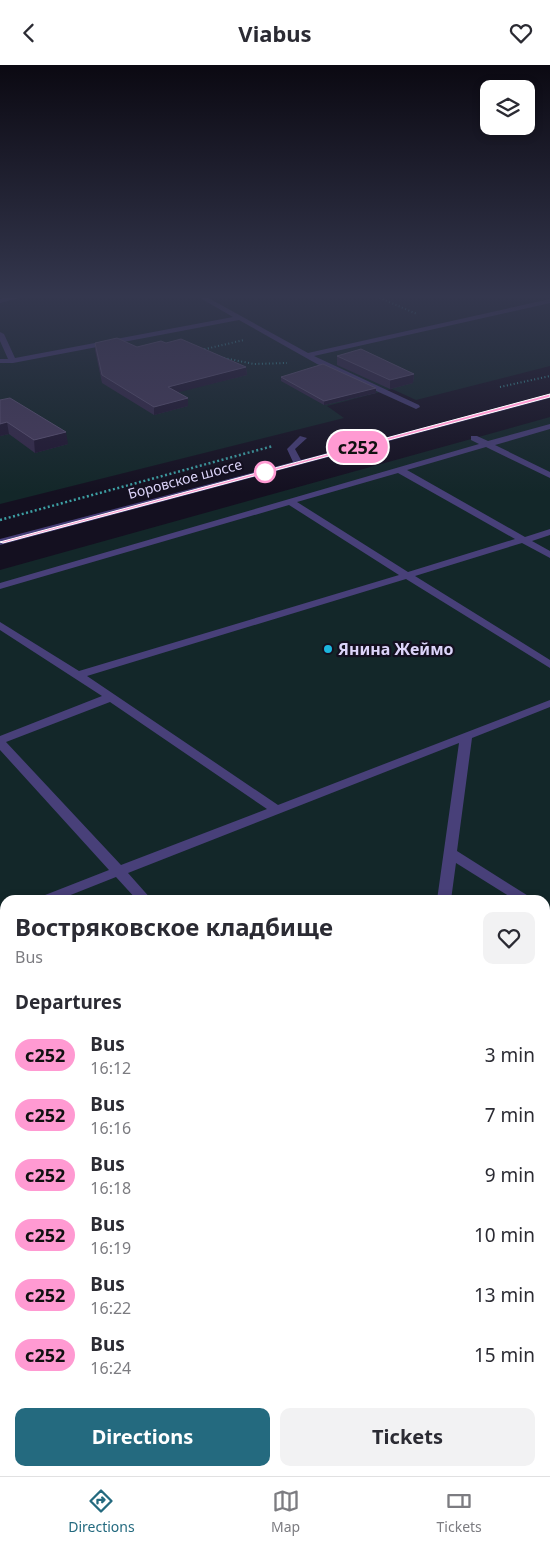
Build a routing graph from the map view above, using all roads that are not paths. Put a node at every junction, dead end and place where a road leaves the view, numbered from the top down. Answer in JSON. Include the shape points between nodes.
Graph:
{"nodes":[{"id":1,"x":0,"y":361,"type":"edge"},
{"id":2,"x":13,"y":361,"type":"edge"},
{"id":3,"x":318,"y":361,"type":"edge"},
{"id":4,"x":550,"y":396,"type":"edge"},
{"id":5,"x":416,"y":407,"type":"dead end"},
{"id":6,"x":550,"y":426,"type":"edge"},
{"id":7,"x":303,"y":438,"type":"road end"},
{"id":8,"x":474,"y":438,"type":"dead end"},
{"id":9,"x":486,"y":443,"type":"junction"},
{"id":10,"x":298,"y":463,"type":"junction"},
{"id":11,"x":398,"y":469,"type":"junction"},
{"id":12,"x":550,"y":475,"type":"edge"},
{"id":13,"x":289,"y":501,"type":"junction"},
{"id":14,"x":550,"y":532,"type":"edge"},
{"id":15,"x":523,"y":540,"type":"junction"},
{"id":16,"x":0,"y":542,"type":"edge"},
{"id":17,"x":550,"y":555,"type":"edge"},
{"id":18,"x":407,"y":575,"type":"junction"},
{"id":19,"x":0,"y":586,"type":"edge"},
{"id":20,"x":0,"y":625,"type":"edge"},
{"id":21,"x":550,"y":665,"type":"edge"},
{"id":22,"x":78,"y":675,"type":"junction"},
{"id":23,"x":111,"y":697,"type":"junction"},
{"id":24,"x":550,"y":703,"type":"edge"},
{"id":25,"x":466,"y":736,"type":"junction"},
{"id":26,"x":0,"y":741,"type":"edge"},
{"id":27,"x":277,"y":810,"type":"junction"},
{"id":28,"x":450,"y":853,"type":"junction"},
{"id":29,"x":119,"y":871,"type":"junction"},
{"id":30,"x":58,"y":895,"type":"edge"},
{"id":31,"x":141,"y":895,"type":"edge"},
{"id":32,"x":445,"y":895,"type":"edge"},
{"id":33,"x":516,"y":895,"type":"edge"}],
"edges":[{"from":1,"to":2,"type":"street"},
{"from":3,"to":5,"type":"street"},
{"from":4,"to":10,"type":"street","name":"Боровское шоссе"},
{"from":6,"to":9,"type":"street"},
{"from":7,"to":10,"type":"street","via":[[291,449]]},
{"from":8,"to":9,"type":"street"},
{"from":9,"to":11,"type":"street"},
{"from":9,"to":12,"type":"street"},
{"from":10,"to":16,"type":"street","name":"Боровское шоссе"},
{"from":11,"to":13,"type":"street"},
{"from":11,"to":15,"type":"street"},
{"from":13,"to":18,"type":"street"},
{"from":13,"to":19,"type":"street"},
{"from":14,"to":15,"type":"street"},
{"from":15,"to":17,"type":"street"},
{"from":15,"to":18,"type":"street"},
{"from":18,"to":21,"type":"street"},
{"from":18,"to":22,"type":"street"},
{"from":20,"to":22,"type":"street"},
{"from":22,"to":23,"type":"street"},
{"from":23,"to":26,"type":"street"},
{"from":23,"to":27,"type":"street"},
{"from":24,"to":25,"type":"street"},
{"from":25,"to":27,"type":"street"},
{"from":25,"to":28,"type":"street"},
{"from":26,"to":29,"type":"street"},
{"from":27,"to":29,"type":"street"},
{"from":28,"to":32,"type":"street"},
{"from":28,"to":33,"type":"street"},
{"from":29,"to":30,"type":"street"},
{"from":29,"to":31,"type":"street"}]}
